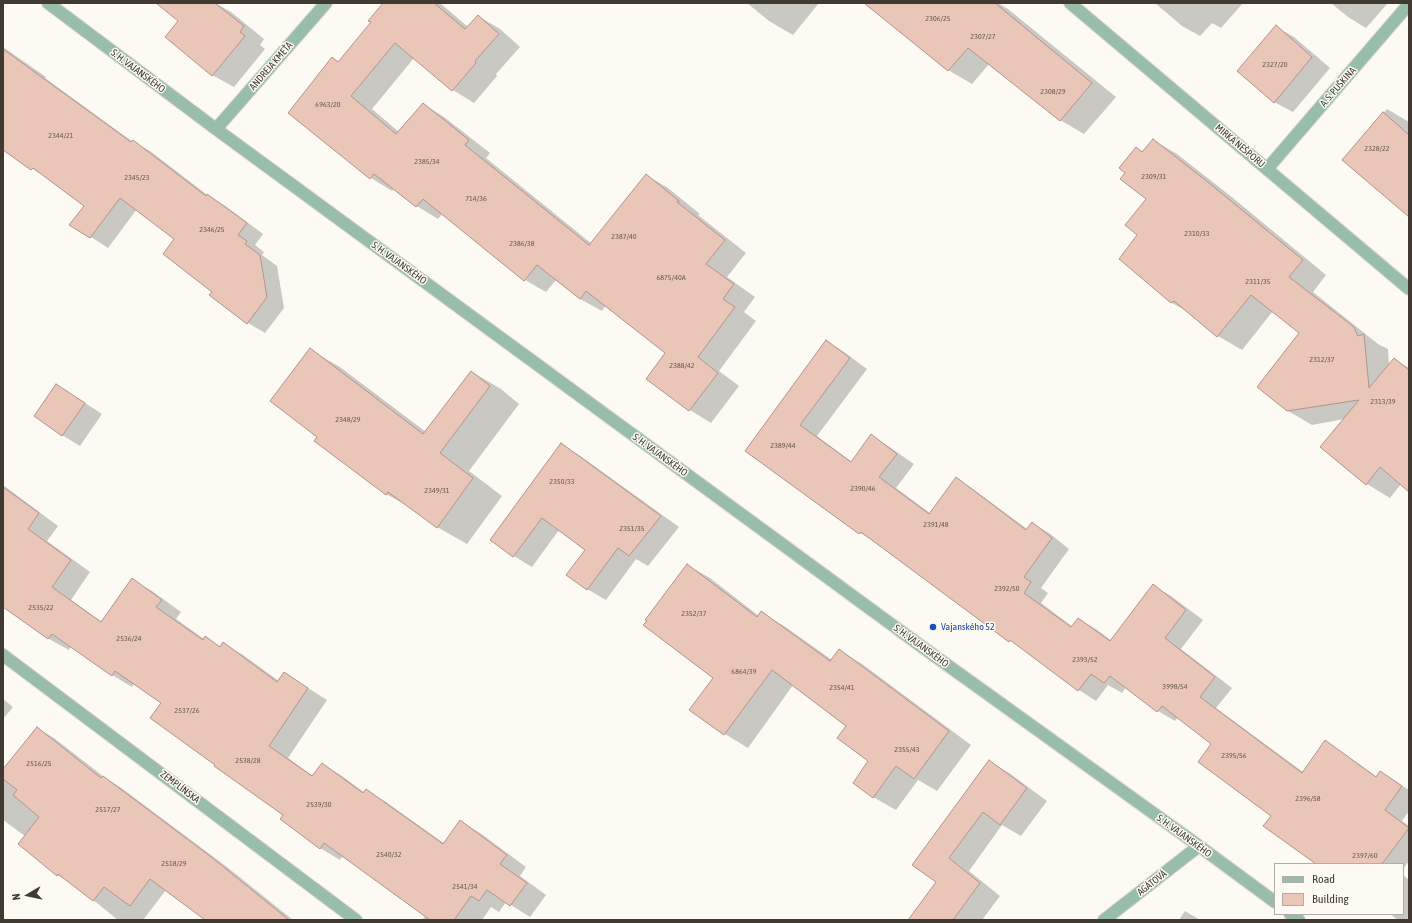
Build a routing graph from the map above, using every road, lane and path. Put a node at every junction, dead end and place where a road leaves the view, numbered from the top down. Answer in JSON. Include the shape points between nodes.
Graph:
{"nodes":[{"id":1,"x":48,"y":3,"type":"edge"},
{"id":2,"x":326,"y":3,"type":"edge"},
{"id":3,"x":1070,"y":3,"type":"edge"},
{"id":4,"x":1409,"y":4,"type":"edge"},
{"id":5,"x":216,"y":130,"type":"junction"},
{"id":6,"x":1267,"y":169,"type":"junction"},
{"id":7,"x":1409,"y":289,"type":"edge"},
{"id":8,"x":3,"y":655,"type":"edge"},
{"id":9,"x":1199,"y":846,"type":"junction"},
{"id":10,"x":1274,"y":901,"type":"edge"},
{"id":11,"x":356,"y":920,"type":"edge"},
{"id":12,"x":1104,"y":920,"type":"edge"}],
"edges":[{"from":1,"to":5,"type":"street","name":"S. H. VAJANSKÉHO"},
{"from":2,"to":5,"type":"street","name":"ANDREJA KMEŤA"},
{"from":3,"to":6,"type":"street","name":"MIRKA NEŠPORU"},
{"from":4,"to":6,"type":"street","name":"A. S. PUŠKINA"},
{"from":5,"to":9,"type":"street","name":"S. H. VAJANSKÉHO","via":[[924,649]]},
{"from":6,"to":7,"type":"street","name":"MIRKA NEŠPORU"},
{"from":8,"to":11,"type":"street","name":"ZEMPLÍNSKA"},
{"from":9,"to":10,"type":"street","name":"S. H. VAJANSKÉHO"},
{"from":9,"to":12,"type":"street","name":"AGÁTOVÁ"}]}
